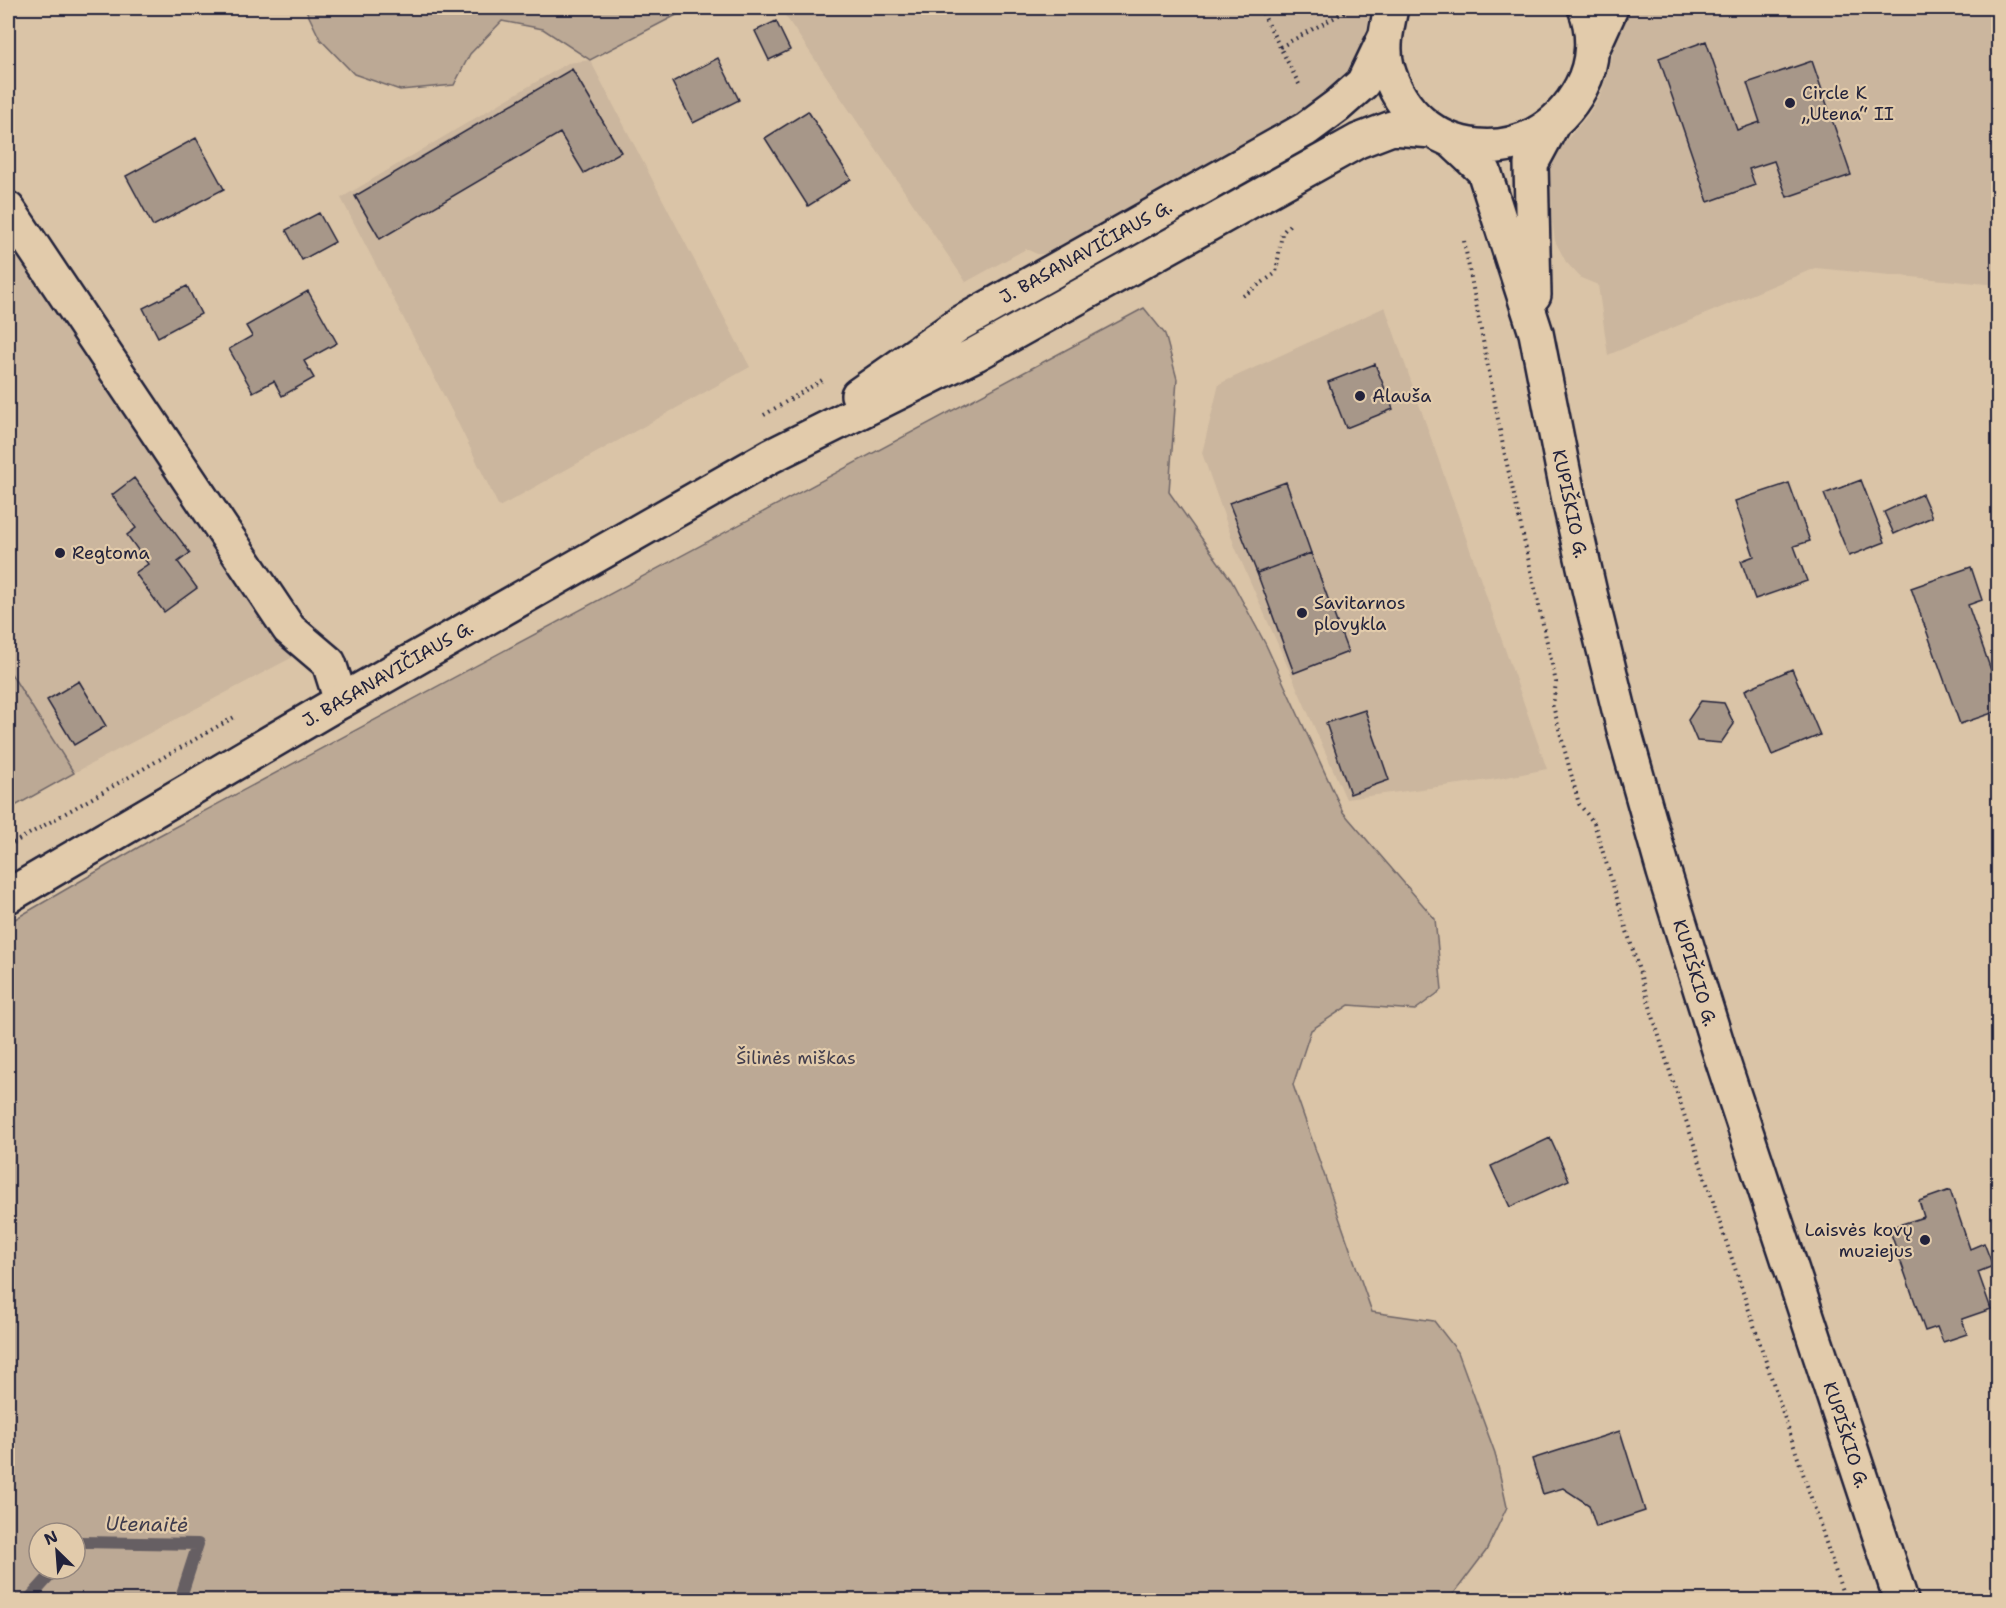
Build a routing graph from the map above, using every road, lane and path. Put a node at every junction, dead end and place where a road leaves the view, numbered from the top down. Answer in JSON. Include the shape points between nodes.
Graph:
{"nodes":[{"id":1,"x":1260,"y":8,"type":"edge"},
{"id":2,"x":1585,"y":8,"type":"edge"},
{"id":3,"x":1611,"y":8,"type":"edge"},
{"id":4,"x":1350,"y":9,"type":"dead end"},
{"id":5,"x":1388,"y":22,"type":"edge"},
{"id":6,"x":1280,"y":47,"type":"junction"},
{"id":7,"x":1592,"y":50,"type":"junction"},
{"id":8,"x":1302,"y":89,"type":"dead end"},
{"id":9,"x":1552,"y":125,"type":"junction"},
{"id":10,"x":1442,"y":136,"type":"junction"},
{"id":11,"x":8,"y":209,"type":"edge"},
{"id":12,"x":1297,"y":217,"type":"dead end"},
{"id":13,"x":1464,"y":241,"type":"dead end"},
{"id":14,"x":1243,"y":296,"type":"dead end"},
{"id":15,"x":1536,"y":333,"type":"junction"},
{"id":16,"x":828,"y":376,"type":"dead end"},
{"id":17,"x":758,"y":418,"type":"dead end"},
{"id":18,"x":771,"y":456,"type":"junction"},
{"id":19,"x":340,"y":701,"type":"junction"},
{"id":20,"x":246,"y":710,"type":"dead end"},
{"id":21,"x":8,"y":846,"type":"edge"},
{"id":22,"x":8,"y":896,"type":"edge"},
{"id":23,"x":1845,"y":1600,"type":"edge"},
{"id":24,"x":1901,"y":1600,"type":"edge"}],
"edges":[{"from":1,"to":6,"type":"path"},
{"from":2,"to":7,"type":"main road"},
{"from":3,"to":7,"type":"main road"},
{"from":4,"to":6,"type":"path"},
{"from":5,"to":10,"type":"main road","name":"KUPIŠKIO G.","via":[[1387,64],[1396,91],[1412,113]]},
{"from":5,"to":18,"type":"main road","name":"J. BASANAVIČIAUS G.","via":[[1363,83],[1306,129],[959,324]]},
{"from":6,"to":8,"type":"path"},
{"from":7,"to":9,"type":"main road","via":[[1577,96]]},
{"from":9,"to":10,"type":"main road","name":"J. BASANAVIČIAUS G.","via":[[1503,146],[1477,147]]},
{"from":9,"to":15,"type":"main road","name":"KUPIŠKIO G.","via":[[1531,164]]},
{"from":10,"to":15,"type":"main road","name":"KUPIŠKIO G.","via":[[1484,171]]},
{"from":10,"to":18,"type":"main road","name":"J. BASANAVIČIAUS G.","via":[[1392,128],[1358,141],[976,354]]},
{"from":11,"to":19,"type":"main road","via":[[289,629],[329,663]]},
{"from":12,"to":14,"type":"path","via":[[1282,233],[1276,273]]},
{"from":13,"to":23,"type":"path","via":[[1504,451],[1556,682],[1552,706],[1579,804],[1594,823],[1670,1072]]},
{"from":15,"to":24,"type":"main road","name":"KUPIŠKIO G.","via":[[1590,594],[1664,872]]},
{"from":16,"to":17,"type":"path"},
{"from":18,"to":19,"type":"main road","name":"J. BASANAVIČIAUS G."},
{"from":19,"to":22,"type":"main road","name":"J. BASANAVIČIAUS G."},
{"from":20,"to":21,"type":"path"}]}
